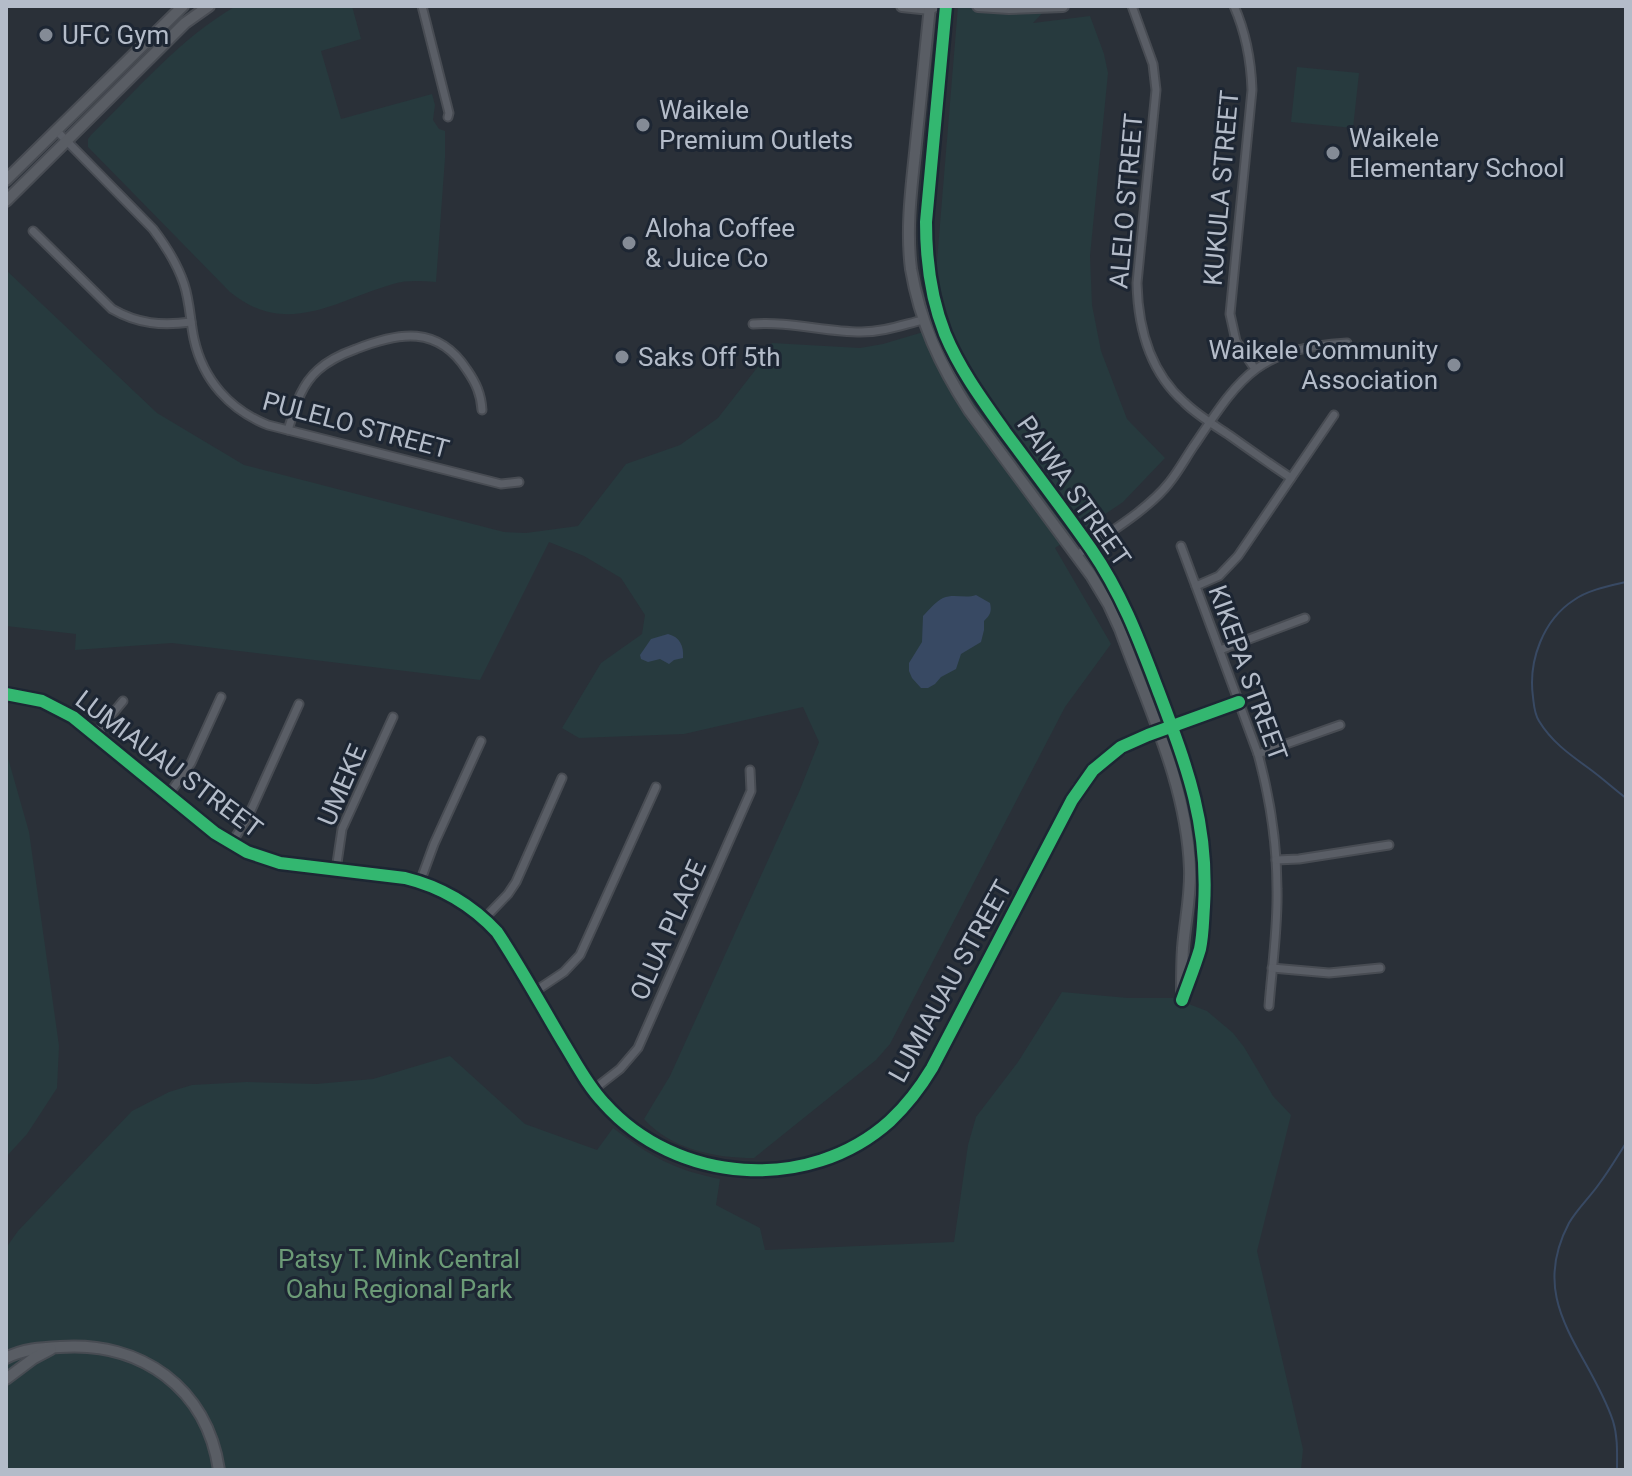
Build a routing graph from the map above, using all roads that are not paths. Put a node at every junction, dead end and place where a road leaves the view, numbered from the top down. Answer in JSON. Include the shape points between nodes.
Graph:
{"nodes":[{"id":1,"x":183,"y":6,"type":"edge"},
{"id":2,"x":209,"y":6,"type":"edge"},
{"id":3,"x":422,"y":6,"type":"edge"},
{"id":4,"x":902,"y":6,"type":"edge"},
{"id":5,"x":946,"y":6,"type":"edge"},
{"id":6,"x":978,"y":6,"type":"edge"},
{"id":7,"x":1063,"y":6,"type":"edge"},
{"id":8,"x":1132,"y":6,"type":"edge"},
{"id":9,"x":1234,"y":6,"type":"edge"},
{"id":10,"x":932,"y":7,"type":"edge"},
{"id":11,"x":448,"y":117,"type":"dead end"},
{"id":12,"x":56,"y":130,"type":"junction"},
{"id":13,"x":66,"y":141,"type":"junction"},
{"id":14,"x":6,"y":180,"type":"edge"},
{"id":15,"x":6,"y":201,"type":"edge"},
{"id":16,"x":33,"y":231,"type":"dead end"},
{"id":17,"x":935,"y":300,"type":"junction"},
{"id":18,"x":923,"y":320,"type":"junction"},
{"id":19,"x":191,"y":322,"type":"junction"},
{"id":20,"x":753,"y":324,"type":"dead end"},
{"id":21,"x":944,"y":333,"type":"junction"},
{"id":22,"x":1347,"y":343,"type":"dead end"},
{"id":23,"x":1255,"y":369,"type":"junction"},
{"id":24,"x":482,"y":410,"type":"dead end"},
{"id":25,"x":1334,"y":415,"type":"dead end"},
{"id":26,"x":1210,"y":422,"type":"junction"},
{"id":27,"x":288,"y":430,"type":"junction"},
{"id":28,"x":1291,"y":478,"type":"junction"},
{"id":29,"x":519,"y":482,"type":"dead end"},
{"id":30,"x":1089,"y":546,"type":"junction"},
{"id":31,"x":1181,"y":546,"type":"dead end"},
{"id":32,"x":1077,"y":555,"type":"junction"},
{"id":33,"x":1196,"y":586,"type":"junction"},
{"id":34,"x":1305,"y":618,"type":"dead end"},
{"id":35,"x":1220,"y":650,"type":"junction"},
{"id":36,"x":6,"y":694,"type":"edge"},
{"id":37,"x":221,"y":697,"type":"dead end"},
{"id":38,"x":123,"y":701,"type":"dead end"},
{"id":39,"x":1239,"y":702,"type":"junction"},
{"id":40,"x":299,"y":704,"type":"dead end"},
{"id":41,"x":393,"y":717,"type":"dead end"},
{"id":42,"x":1340,"y":725,"type":"dead end"},
{"id":43,"x":1172,"y":726,"type":"junction"},
{"id":44,"x":1158,"y":731,"type":"junction"},
{"id":45,"x":95,"y":735,"type":"junction"},
{"id":46,"x":481,"y":741,"type":"dead end"},
{"id":47,"x":1258,"y":754,"type":"junction"},
{"id":48,"x":750,"y":770,"type":"dead end"},
{"id":49,"x":562,"y":778,"type":"dead end"},
{"id":50,"x":656,"y":787,"type":"dead end"},
{"id":51,"x":169,"y":794,"type":"junction"},
{"id":52,"x":231,"y":844,"type":"junction"},
{"id":53,"x":1389,"y":845,"type":"dead end"},
{"id":54,"x":1276,"y":860,"type":"junction"},
{"id":55,"x":336,"y":870,"type":"junction"},
{"id":56,"x":420,"y":882,"type":"junction"},
{"id":57,"x":484,"y":919,"type":"junction"},
{"id":58,"x":1272,"y":968,"type":"junction"},
{"id":59,"x":1380,"y":968,"type":"dead end"},
{"id":60,"x":534,"y":992,"type":"junction"},
{"id":61,"x":1269,"y":1006,"type":"dead end"},
{"id":62,"x":593,"y":1090,"type":"junction"},
{"id":63,"x":56,"y":1347,"type":"junction"},
{"id":64,"x":6,"y":1358,"type":"edge"},
{"id":65,"x":6,"y":1379,"type":"edge"},
{"id":66,"x":219,"y":1470,"type":"edge"}],
"edges":[{"from":1,"to":12,"type":"street"},
{"from":2,"to":13,"type":"street","via":[[185,23]]},
{"from":3,"to":11,"type":"street"},
{"from":4,"to":10,"type":"street"},
{"from":5,"to":17,"type":"street","name":"PAIWA STREET","via":[[926,222]]},
{"from":6,"to":7,"type":"street"},
{"from":8,"to":26,"type":"street","name":"ALELO STREET","via":[[1153,64],[1156,90],[1137,283],[1140,323],[1168,385]]},
{"from":9,"to":23,"type":"street","name":"KUKULA STREET","via":[[1245,38],[1252,90],[1230,314],[1236,341]]},
{"from":10,"to":18,"type":"street","name":"PAIWA STREET","via":[[909,224],[911,269]]},
{"from":12,"to":13,"type":"street","name":"PULELO STREET"},
{"from":12,"to":14,"type":"street"},
{"from":13,"to":15,"type":"street"},
{"from":13,"to":19,"type":"street","name":"PULELO STREET","via":[[163,242],[184,284]]},
{"from":16,"to":19,"type":"street","via":[[112,309],[149,323]]},
{"from":17,"to":18,"type":"street"},
{"from":17,"to":21,"type":"street","name":"PAIWA STREET"},
{"from":18,"to":20,"type":"street","via":[[863,332]]},
{"from":18,"to":21,"type":"street"},
{"from":18,"to":32,"type":"street","name":"PAIWA STREET","via":[[969,410]]},
{"from":19,"to":27,"type":"street","name":"PULELO STREET","via":[[201,361],[228,402],[252,419]]},
{"from":21,"to":30,"type":"street","name":"PAIWA STREET","via":[[974,389]]},
{"from":22,"to":23,"type":"street","via":[[1303,348]]},
{"from":23,"to":26,"type":"street"},
{"from":24,"to":27,"type":"street","via":[[481,395],[454,354],[424,337],[401,335],[338,356],[318,370],[302,389]]},
{"from":25,"to":28,"type":"street"},
{"from":26,"to":28,"type":"street","name":"ALELO STREET"},
{"from":26,"to":30,"type":"street","via":[[1158,496]]},
{"from":27,"to":29,"type":"street","name":"PULELO STREET","via":[[501,484]]},
{"from":28,"to":33,"type":"street","via":[[1228,568]]},
{"from":30,"to":32,"type":"street"},
{"from":30,"to":43,"type":"street","name":"PAIWA STREET","via":[[1128,613]]},
{"from":31,"to":33,"type":"street","name":"KIKEPA STREET"},
{"from":32,"to":44,"type":"street","name":"PAIWA STREET","via":[[1109,605]]},
{"from":33,"to":35,"type":"street","name":"KIKEPA STREET"},
{"from":34,"to":35,"type":"street"},
{"from":35,"to":39,"type":"street","name":"KIKEPA STREET"},
{"from":36,"to":45,"type":"street","name":"LUMIAUAU STREET","via":[[57,708]]},
{"from":37,"to":51,"type":"street","via":[[191,763]]},
{"from":38,"to":45,"type":"street"},
{"from":39,"to":43,"type":"street","name":"LUMIAUAU STREET"},
{"from":39,"to":47,"type":"street","name":"KIKEPA STREET"},
{"from":40,"to":52,"type":"street"},
{"from":41,"to":55,"type":"street","name":"UMEKE","via":[[345,820]]},
{"from":42,"to":47,"type":"street"},
{"from":43,"to":44,"type":"street","name":"LUMIAUAU STREET"},
{"from":43,"to":44,"type":"street","name":"PAIWA STREET","via":[[1194,789],[1205,865],[1200,948],[1182,1000],[1188,847],[1175,778]]},
{"from":44,"to":62,"type":"street","name":"LUMIAUAU STREET","via":[[1107,757],[1078,789],[932,1068],[907,1103],[865,1139],[800,1166],[760,1171],[716,1167],[652,1143]]},
{"from":45,"to":51,"type":"street","name":"LUMIAUAU STREET"},
{"from":46,"to":56,"type":"street"},
{"from":47,"to":54,"type":"street","name":"KIKEPA STREET"},
{"from":48,"to":62,"type":"street","name":"OLUA PLACE","via":[[751,791],[638,1048]]},
{"from":49,"to":57,"type":"street","via":[[516,882]]},
{"from":50,"to":60,"type":"street","via":[[580,955]]},
{"from":51,"to":52,"type":"street","name":"LUMIAUAU STREET"},
{"from":52,"to":55,"type":"street","name":"LUMIAUAU STREET","via":[[266,860]]},
{"from":53,"to":54,"type":"street"},
{"from":54,"to":58,"type":"street","name":"KIKEPA STREET"},
{"from":55,"to":56,"type":"street","name":"LUMIAUAU STREET"},
{"from":56,"to":57,"type":"street","name":"LUMIAUAU STREET","via":[[458,898]]},
{"from":57,"to":60,"type":"street","name":"LUMIAUAU STREET"},
{"from":58,"to":59,"type":"street","via":[[1329,973]]},
{"from":58,"to":61,"type":"street","name":"KIKEPA STREET"},
{"from":60,"to":62,"type":"street","name":"LUMIAUAU STREET"},
{"from":63,"to":64,"type":"street"},
{"from":63,"to":65,"type":"street"},
{"from":63,"to":66,"type":"street","via":[[121,1353],[174,1380],[208,1428]]}]}
